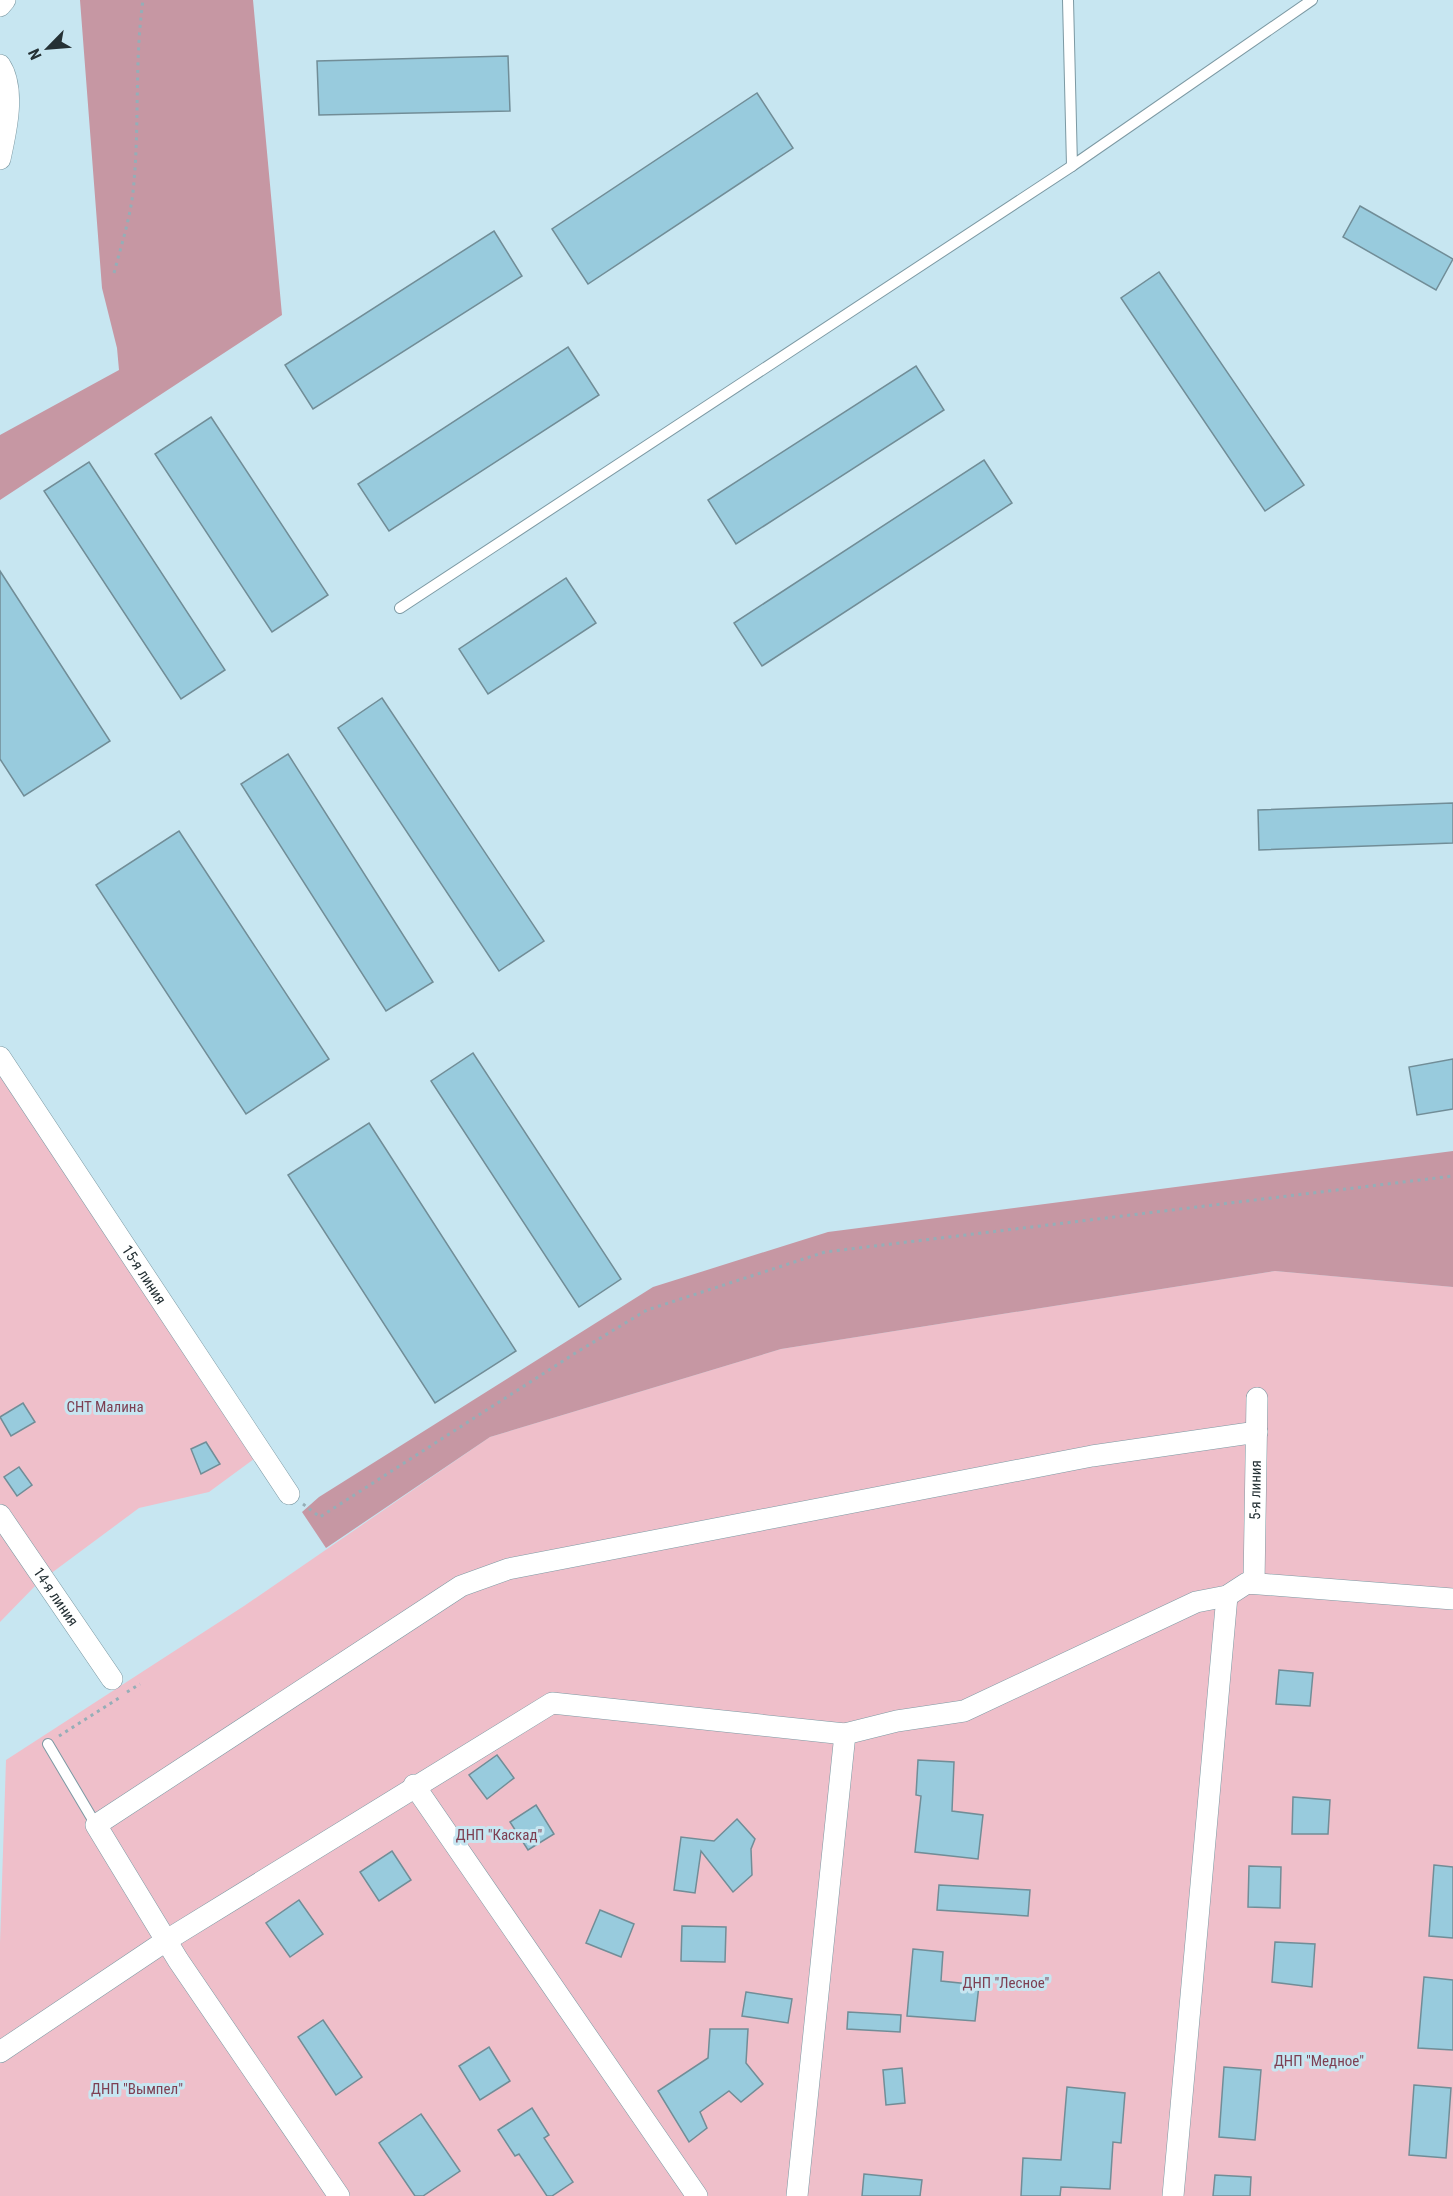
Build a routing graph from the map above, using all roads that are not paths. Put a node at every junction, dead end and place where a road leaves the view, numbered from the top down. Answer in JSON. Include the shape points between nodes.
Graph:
{"nodes":[{"id":1,"x":5,"y":0,"type":"edge"},
{"id":2,"x":1068,"y":0,"type":"edge"},
{"id":3,"x":1312,"y":0,"type":"edge"},
{"id":4,"x":0,"y":6,"type":"edge"},
{"id":5,"x":0,"y":65,"type":"edge"},
{"id":6,"x":0,"y":159,"type":"edge"},
{"id":7,"x":1072,"y":166,"type":"junction"},
{"id":8,"x":400,"y":609,"type":"dead end"},
{"id":9,"x":0,"y":1057,"type":"edge"},
{"id":10,"x":1257,"y":1398,"type":"dead end"},
{"id":11,"x":1257,"y":1431,"type":"junction"},
{"id":12,"x":289,"y":1494,"type":"road end"},
{"id":13,"x":0,"y":1515,"type":"edge"},
{"id":14,"x":1254,"y":1583,"type":"junction"},
{"id":15,"x":1227,"y":1596,"type":"junction"},
{"id":16,"x":1453,"y":1599,"type":"edge"},
{"id":17,"x":112,"y":1679,"type":"dead end"},
{"id":18,"x":845,"y":1734,"type":"junction"},
{"id":19,"x":48,"y":1744,"type":"road end"},
{"id":20,"x":414,"y":1785,"type":"junction"},
{"id":21,"x":96,"y":1825,"type":"junction"},
{"id":22,"x":167,"y":1940,"type":"junction"},
{"id":23,"x":0,"y":2052,"type":"edge"},
{"id":24,"x":339,"y":2196,"type":"edge"},
{"id":25,"x":696,"y":2196,"type":"edge"},
{"id":26,"x":797,"y":2196,"type":"edge"},
{"id":27,"x":1173,"y":2196,"type":"edge"}],
"edges":[{"from":1,"to":4,"type":"street"},
{"from":2,"to":7,"type":"lane"},
{"from":3,"to":7,"type":"lane"},
{"from":5,"to":6,"type":"street","via":[[8,76],[6,135]]},
{"from":7,"to":8,"type":"lane"},
{"from":9,"to":12,"type":"street","name":"15-я линия"},
{"from":10,"to":11,"type":"street","name":"5-я линия"},
{"from":11,"to":14,"type":"street","name":"5-я линия"},
{"from":11,"to":21,"type":"street","via":[[1092,1456],[508,1569],[461,1586]]},
{"from":13,"to":17,"type":"street","name":"14-я линия"},
{"from":14,"to":15,"type":"street","via":[[1246,1583]]},
{"from":14,"to":16,"type":"street"},
{"from":15,"to":18,"type":"street","via":[[1196,1602],[964,1711]]},
{"from":15,"to":27,"type":"street"},
{"from":18,"to":20,"type":"street","via":[[552,1702]]},
{"from":18,"to":26,"type":"street"},
{"from":19,"to":21,"type":"lane"},
{"from":20,"to":22,"type":"street"},
{"from":20,"to":25,"type":"street"},
{"from":21,"to":22,"type":"street"},
{"from":22,"to":23,"type":"street"},
{"from":22,"to":24,"type":"street"}]}
